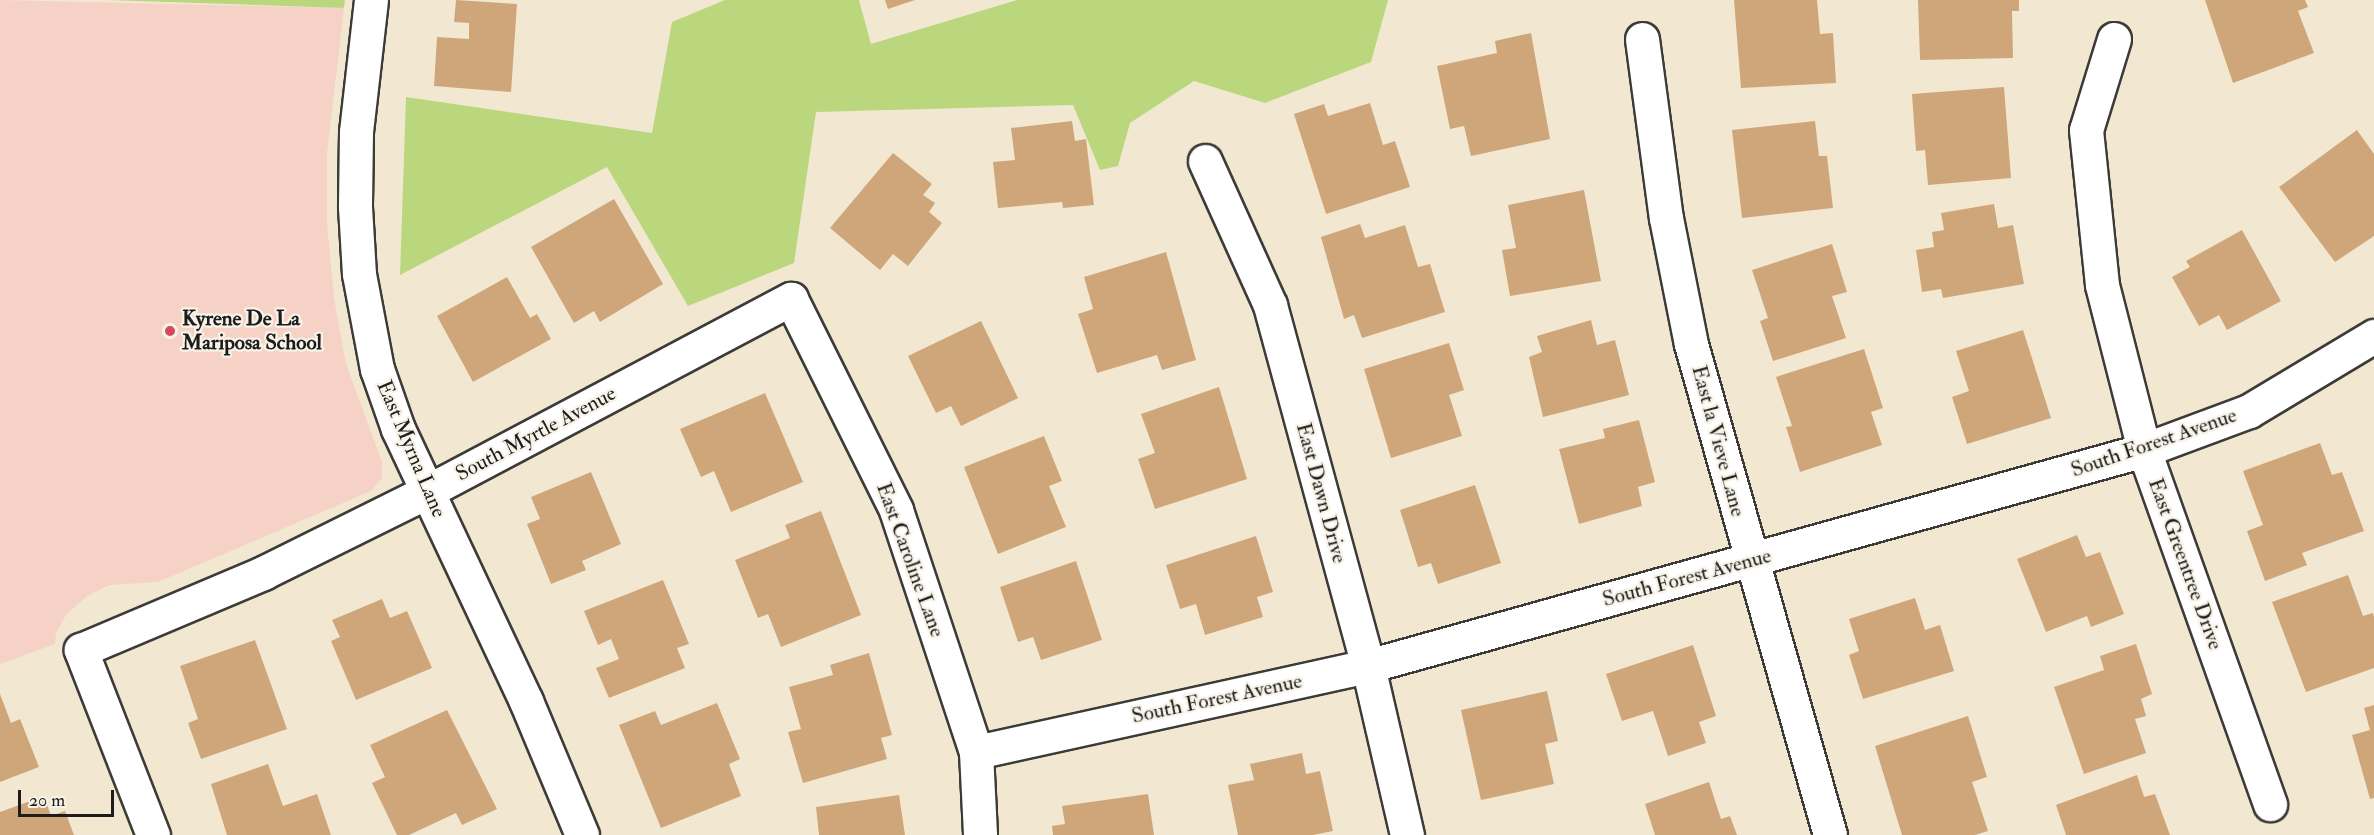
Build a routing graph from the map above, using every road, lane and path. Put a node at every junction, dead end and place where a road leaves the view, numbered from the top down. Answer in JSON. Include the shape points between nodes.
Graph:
{"nodes":[{"id":1,"x":372,"y":0,"type":"edge"},
{"id":2,"x":1642,"y":39,"type":"dead end"},
{"id":3,"x":2114,"y":39,"type":"dead end"},
{"id":4,"x":1205,"y":161,"type":"dead end"},
{"id":5,"x":791,"y":299,"type":"joint"},
{"id":6,"x":2374,"y":336,"type":"edge"},
{"id":7,"x":2144,"y":450,"type":"junction"},
{"id":8,"x":428,"y":491,"type":"junction"},
{"id":9,"x":1750,"y":560,"type":"junction"},
{"id":10,"x":1368,"y":666,"type":"junction"},
{"id":11,"x":976,"y":752,"type":"junction"},
{"id":12,"x":2270,"y":804,"type":"dead end"},
{"id":13,"x":153,"y":835,"type":"edge"},
{"id":14,"x":582,"y":835,"type":"edge"},
{"id":15,"x":980,"y":835,"type":"edge"},
{"id":16,"x":1407,"y":835,"type":"edge"},
{"id":17,"x":1830,"y":835,"type":"edge"}],
"edges":[{"from":1,"to":8,"type":"street","name":"East Myrna Lane","via":[[356,132],[359,274],[377,369]]},
{"from":2,"to":9,"type":"street","name":"East la Vieve Lane","via":[[1666,218],[1691,344]]},
{"from":3,"to":7,"type":"street","name":"East Greentree Drive","via":[[2086,130],[2102,285]]},
{"from":4,"to":10,"type":"street","name":"East Dawn Drive","via":[[1270,305]]},
{"from":5,"to":8,"type":"street","name":"South Myrtle Avenue"},
{"from":5,"to":11,"type":"street","name":"East Caroline Lane","via":[[896,510]]},
{"from":6,"to":7,"type":"street","name":"South Forest Avenue","via":[[2249,411]]},
{"from":7,"to":9,"type":"street","name":"South Forest Avenue"},
{"from":7,"to":12,"type":"street","name":"East Greentree Drive"},
{"from":8,"to":13,"type":"street","name":"South Myrtle Avenue","via":[[263,573],[81,650]]},
{"from":8,"to":14,"type":"street","name":"East Myrna Lane","via":[[526,701]]},
{"from":9,"to":10,"type":"street","name":"South Forest Avenue"},
{"from":9,"to":17,"type":"street","name":"East la Vieve Lane"},
{"from":10,"to":11,"type":"street","name":"South Forest Avenue"},
{"from":10,"to":16,"type":"street","name":"East Dawn Drive"},
{"from":11,"to":15,"type":"street","name":"East Caroline Lane"}]}
